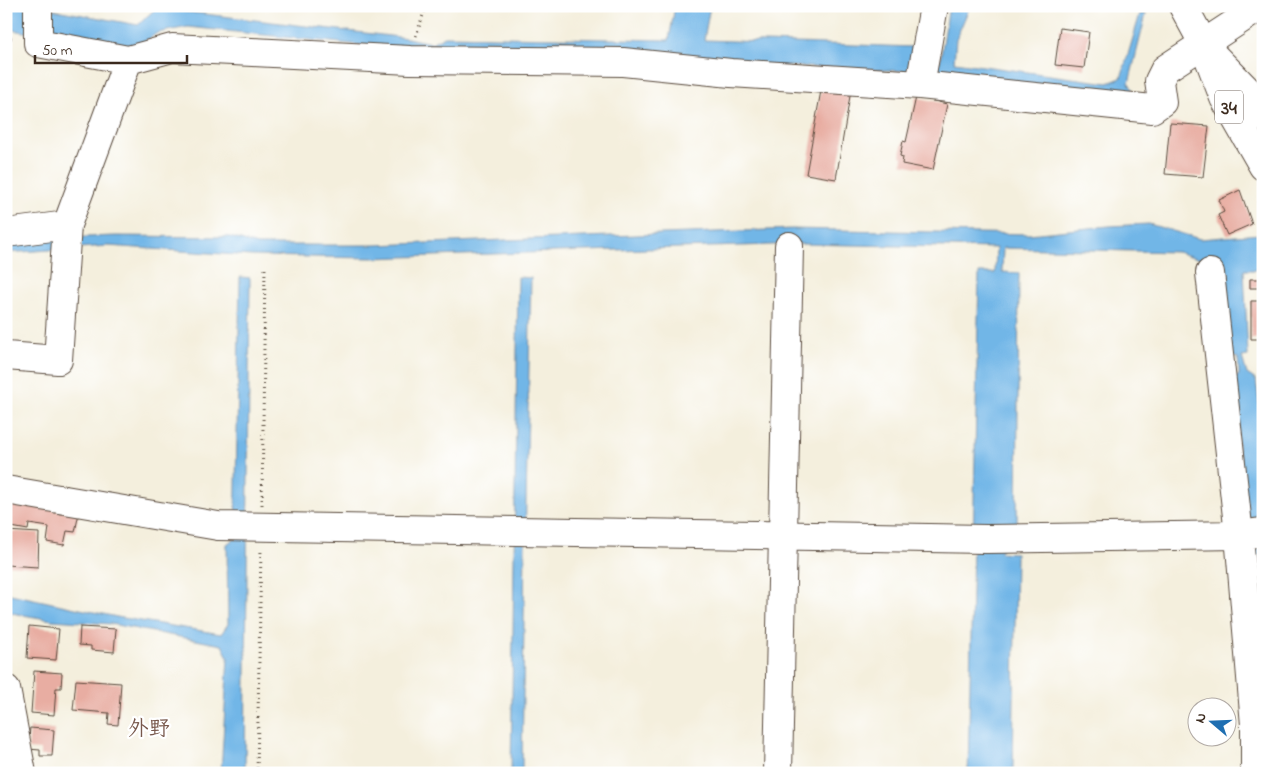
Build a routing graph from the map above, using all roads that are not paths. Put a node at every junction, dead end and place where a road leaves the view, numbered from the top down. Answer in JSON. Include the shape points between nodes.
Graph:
{"nodes":[{"id":1,"x":38,"y":6,"type":"edge"},
{"id":2,"x":934,"y":6,"type":"edge"},
{"id":3,"x":1183,"y":6,"type":"edge"},
{"id":4,"x":1262,"y":6,"type":"edge"},
{"id":5,"x":1202,"y":44,"type":"junction"},
{"id":6,"x":128,"y":60,"type":"junction"},
{"id":7,"x":920,"y":85,"type":"junction"},
{"id":8,"x":1263,"y":117,"type":"edge"},
{"id":9,"x":1263,"y":166,"type":"edge"},
{"id":10,"x":67,"y":225,"type":"junction"},
{"id":11,"x":6,"y":233,"type":"edge"},
{"id":12,"x":790,"y":246,"type":"dead end"},
{"id":13,"x":1210,"y":273,"type":"dead end"},
{"id":14,"x":6,"y":356,"type":"edge"},
{"id":15,"x":6,"y":490,"type":"edge"},
{"id":16,"x":1250,"y":533,"type":"edge"},
{"id":17,"x":782,"y":535,"type":"junction"},
{"id":18,"x":6,"y":689,"type":"edge"},
{"id":19,"x":22,"y":773,"type":"edge"},
{"id":20,"x":778,"y":773,"type":"edge"},
{"id":21,"x":1255,"y":773,"type":"edge"}],
"edges":[{"from":1,"to":6,"type":"main road","via":[[38,43]]},
{"from":2,"to":7,"type":"main road"},
{"from":3,"to":5,"type":"main road","number":"34"},
{"from":4,"to":5,"type":"main road"},
{"from":5,"to":7,"type":"main road","via":[[1165,69],[1159,80],[1162,102],[1152,109]]},
{"from":5,"to":8,"type":"main road","number":"34","via":[[1247,90]]},
{"from":5,"to":9,"type":"main road","number":"34","via":[[1224,98]]},
{"from":6,"to":7,"type":"main road","via":[[172,48],[410,60],[623,62],[731,74]]},
{"from":6,"to":10,"type":"main road"},
{"from":10,"to":11,"type":"main road"},
{"from":10,"to":14,"type":"main road","via":[[58,360]]},
{"from":12,"to":17,"type":"main road"},
{"from":13,"to":16,"type":"main road"},
{"from":15,"to":17,"type":"main road","via":[[218,526]]},
{"from":16,"to":17,"type":"main road","via":[[994,539]]},
{"from":16,"to":21,"type":"main road"},
{"from":17,"to":20,"type":"main road"},
{"from":18,"to":19,"type":"main road"}]}
